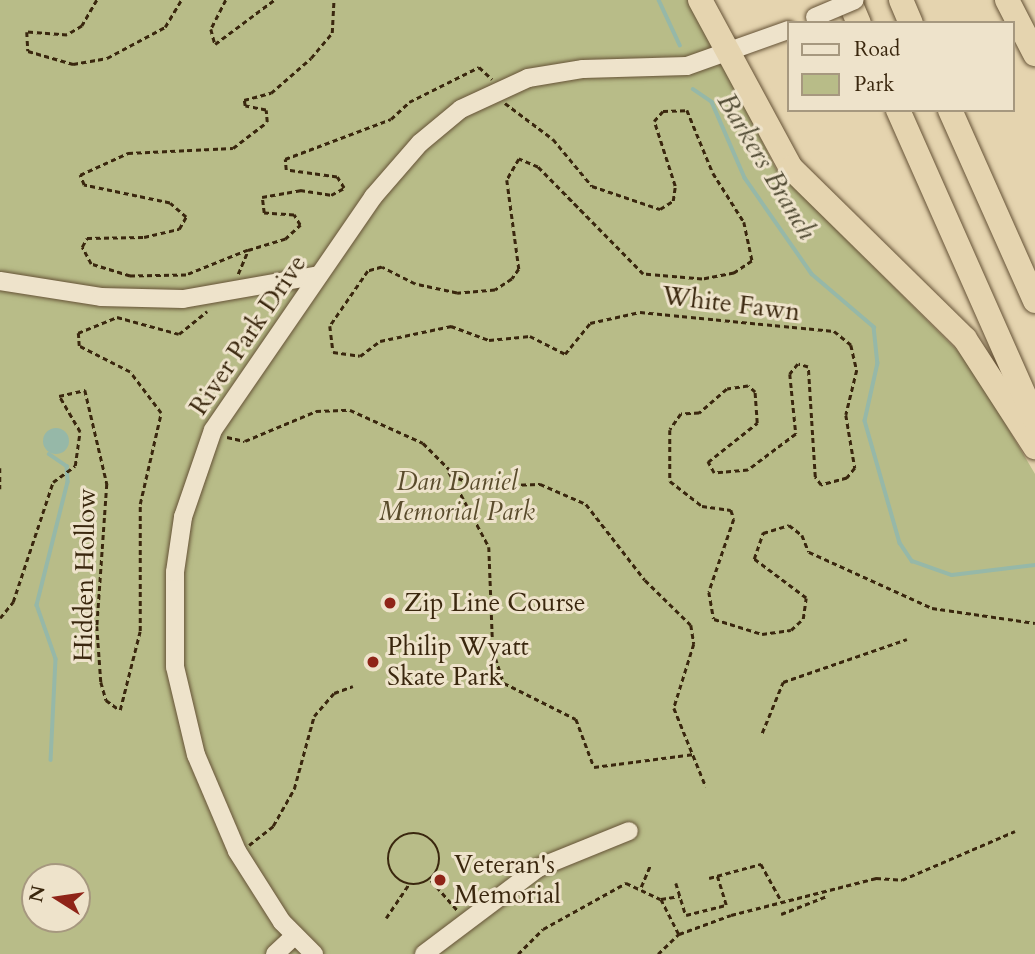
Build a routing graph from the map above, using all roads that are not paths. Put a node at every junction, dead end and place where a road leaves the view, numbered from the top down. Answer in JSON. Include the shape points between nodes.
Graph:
{"nodes":[{"id":1,"x":700,"y":0,"type":"edge"},
{"id":2,"x":849,"y":0,"type":"edge"},
{"id":3,"x":855,"y":0,"type":"edge"},
{"id":4,"x":901,"y":0,"type":"edge"},
{"id":5,"x":1012,"y":6,"type":"edge"},
{"id":6,"x":809,"y":20,"type":"edge"},
{"id":7,"x":858,"y":21,"type":"edge"},
{"id":8,"x":910,"y":21,"type":"edge"},
{"id":9,"x":786,"y":31,"type":"edge"},
{"id":10,"x":1035,"y":54,"type":"edge"},
{"id":11,"x":725,"y":55,"type":"junction"},
{"id":12,"x":899,"y":112,"type":"edge"},
{"id":13,"x":951,"y":112,"type":"edge"},
{"id":14,"x":319,"y":275,"type":"junction"},
{"id":15,"x":0,"y":281,"type":"edge"},
{"id":16,"x":1035,"y":301,"type":"edge"},
{"id":17,"x":1035,"y":419,"type":"edge"},
{"id":18,"x":1035,"y":447,"type":"edge"},
{"id":19,"x":629,"y":831,"type":"dead end"},
{"id":20,"x":294,"y":936,"type":"junction"},
{"id":21,"x":275,"y":954,"type":"edge"},
{"id":22,"x":314,"y":954,"type":"edge"},
{"id":23,"x":424,"y":954,"type":"edge"}],
"edges":[{"from":1,"to":11,"type":"highway"},
{"from":2,"to":7,"type":"highway"},
{"from":3,"to":6,"type":"street","bridge":true},
{"from":4,"to":8,"type":"highway"},
{"from":5,"to":10,"type":"highway"},
{"from":9,"to":11,"type":"street","name":"River Park Drive"},
{"from":11,"to":14,"type":"street","name":"River Park Drive","via":[[687,66],[551,73],[498,90],[461,109],[420,143]]},
{"from":11,"to":18,"type":"highway","via":[[791,168],[965,339]]},
{"from":12,"to":17,"type":"highway"},
{"from":13,"to":16,"type":"highway"},
{"from":14,"to":15,"type":"street","via":[[225,292],[142,299]]},
{"from":14,"to":20,"type":"street","name":"River Park Drive","via":[[213,430],[183,517],[172,621],[175,667],[196,755],[237,851]]},
{"from":19,"to":23,"type":"street","via":[[538,867]]},
{"from":20,"to":21,"type":"street"},
{"from":20,"to":22,"type":"street","name":"River Park Drive"}]}
